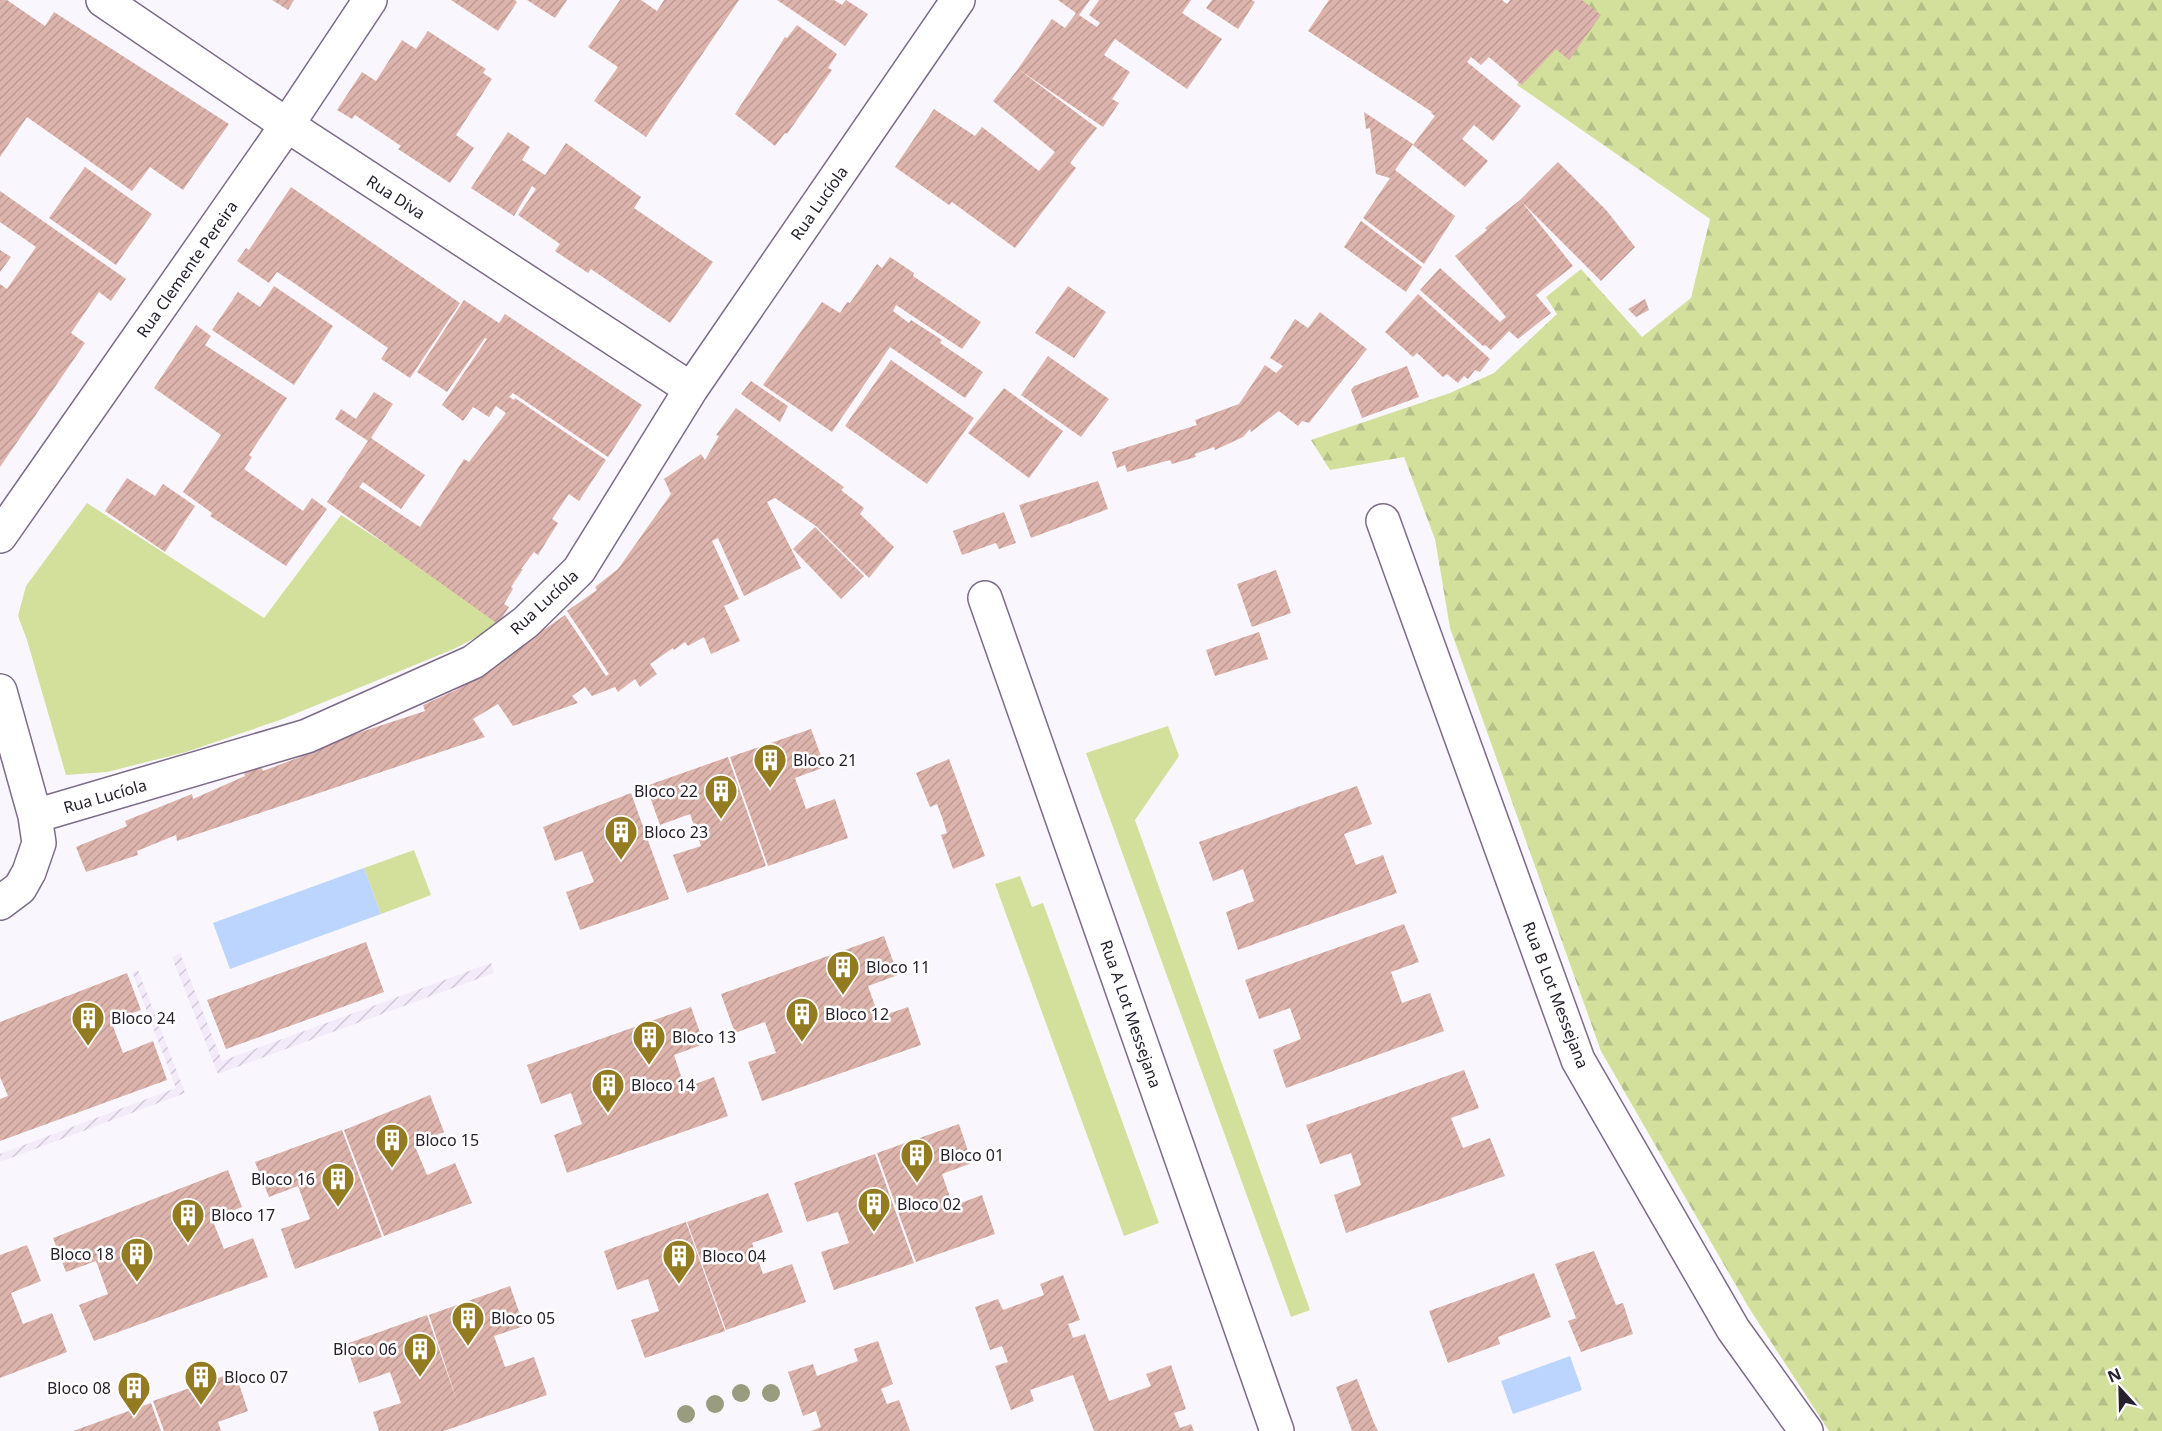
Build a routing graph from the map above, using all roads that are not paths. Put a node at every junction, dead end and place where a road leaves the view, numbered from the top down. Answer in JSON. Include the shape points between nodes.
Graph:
{"nodes":[{"id":1,"x":104,"y":0,"type":"edge"},
{"id":2,"x":370,"y":0,"type":"edge"},
{"id":3,"x":958,"y":0,"type":"edge"},
{"id":4,"x":287,"y":125,"type":"junction"},
{"id":5,"x":691,"y":389,"type":"junction"},
{"id":6,"x":1383,"y":521,"type":"dead end"},
{"id":7,"x":0,"y":536,"type":"edge"},
{"id":8,"x":985,"y":598,"type":"dead end"},
{"id":9,"x":0,"y":691,"type":"edge"},
{"id":10,"x":35,"y":816,"type":"junction"},
{"id":11,"x":0,"y":903,"type":"edge"},
{"id":12,"x":1277,"y":1431,"type":"edge"},
{"id":13,"x":1806,"y":1431,"type":"edge"}],
"edges":[{"from":1,"to":4,"type":"street","name":"Rua Diva"},
{"from":2,"to":4,"type":"street","name":"Rua Clemente Pereira"},
{"from":3,"to":5,"type":"street","name":"Rua Lucíola"},
{"from":4,"to":5,"type":"street","name":"Rua Diva"},
{"from":4,"to":7,"type":"street","name":"Rua Clemente Pereira"},
{"from":5,"to":10,"type":"street","name":"Rua Lucíola","via":[[579,570],[526,622],[473,662],[307,736]]},
{"from":6,"to":13,"type":"street","name":"Rua B Lot Messejana","via":[[1578,1060],[1733,1329]]},
{"from":8,"to":12,"type":"street","name":"Rua A Lot Messejana"},
{"from":9,"to":10,"type":"street"},
{"from":10,"to":11,"type":"street","via":[[39,843],[29,872],[20,888]]}]}
